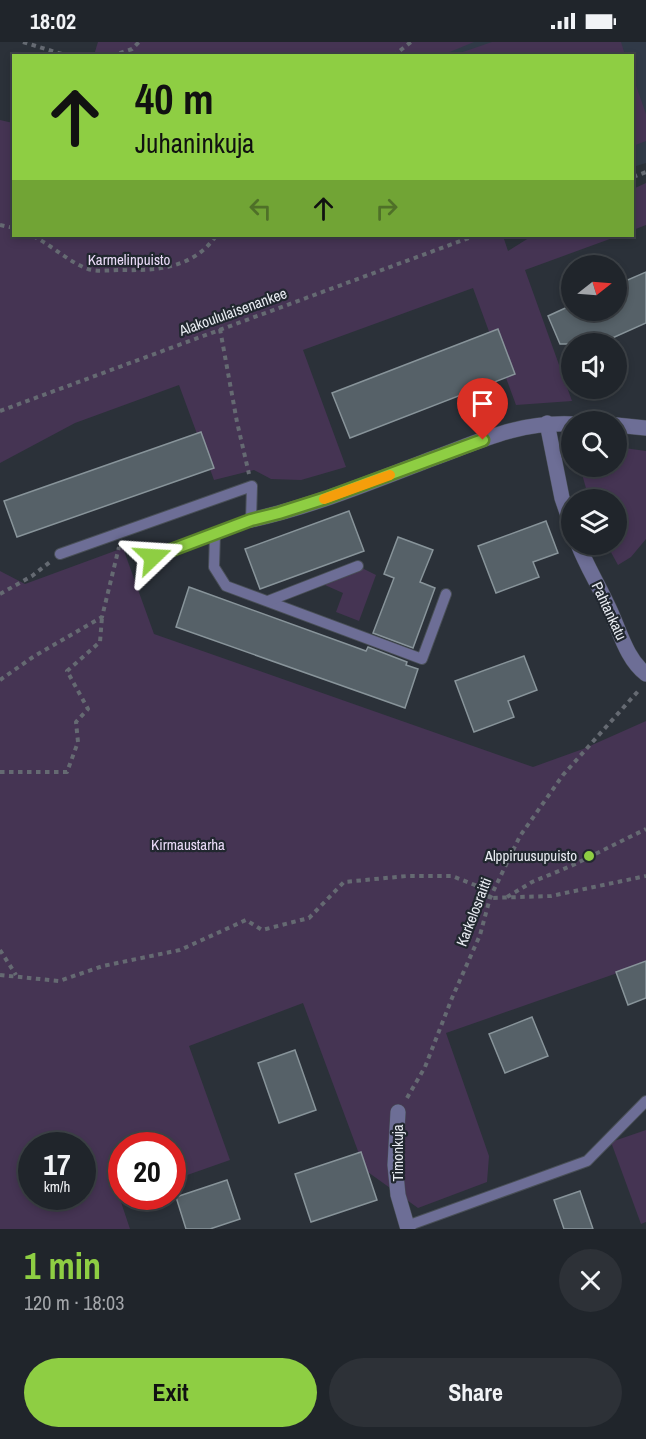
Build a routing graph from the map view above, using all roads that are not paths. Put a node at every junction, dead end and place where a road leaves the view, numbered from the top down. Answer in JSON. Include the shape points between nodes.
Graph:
{"nodes":[{"id":1,"x":548,"y":423,"type":"junction"},
{"id":2,"x":561,"y":424,"type":"edge"},
{"id":3,"x":627,"y":426,"type":"edge"},
{"id":4,"x":646,"y":428,"type":"edge"},
{"id":5,"x":561,"y":493,"type":"edge"},
{"id":6,"x":251,"y":520,"type":"junction"},
{"id":7,"x":215,"y":534,"type":"junction"},
{"id":8,"x":60,"y":554,"type":"road end"},
{"id":9,"x":583,"y":555,"type":"edge"},
{"id":10,"x":153,"y":557,"type":"dead end"},
{"id":11,"x":358,"y":566,"type":"dead end"},
{"id":12,"x":446,"y":594,"type":"dead end"},
{"id":13,"x":268,"y":601,"type":"junction"},
{"id":14,"x":646,"y":674,"type":"edge"},
{"id":15,"x":646,"y":1101,"type":"edge"},
{"id":16,"x":398,"y":1112,"type":"road end"},
{"id":17,"x":407,"y":1228,"type":"edge"}],
"edges":[{"from":1,"to":2,"type":"street"},
{"from":1,"to":5,"type":"street"},
{"from":1,"to":6,"type":"street","via":[[506,432],[326,498]]},
{"from":3,"to":4,"type":"street"},
{"from":6,"to":7,"type":"lane"},
{"from":6,"to":8,"type":"lane","via":[[252,486]]},
{"from":7,"to":10,"type":"lane"},
{"from":7,"to":13,"type":"lane","via":[[214,567],[226,586]]},
{"from":9,"to":14,"type":"street","name":"Pahtankatu","via":[[631,657]]},
{"from":11,"to":13,"type":"lane"},
{"from":12,"to":13,"type":"lane","via":[[423,659]]},
{"from":15,"to":17,"type":"lane","via":[[587,1161]]},
{"from":16,"to":17,"type":"street","name":"Timonkuja","via":[[394,1165]]}]}
